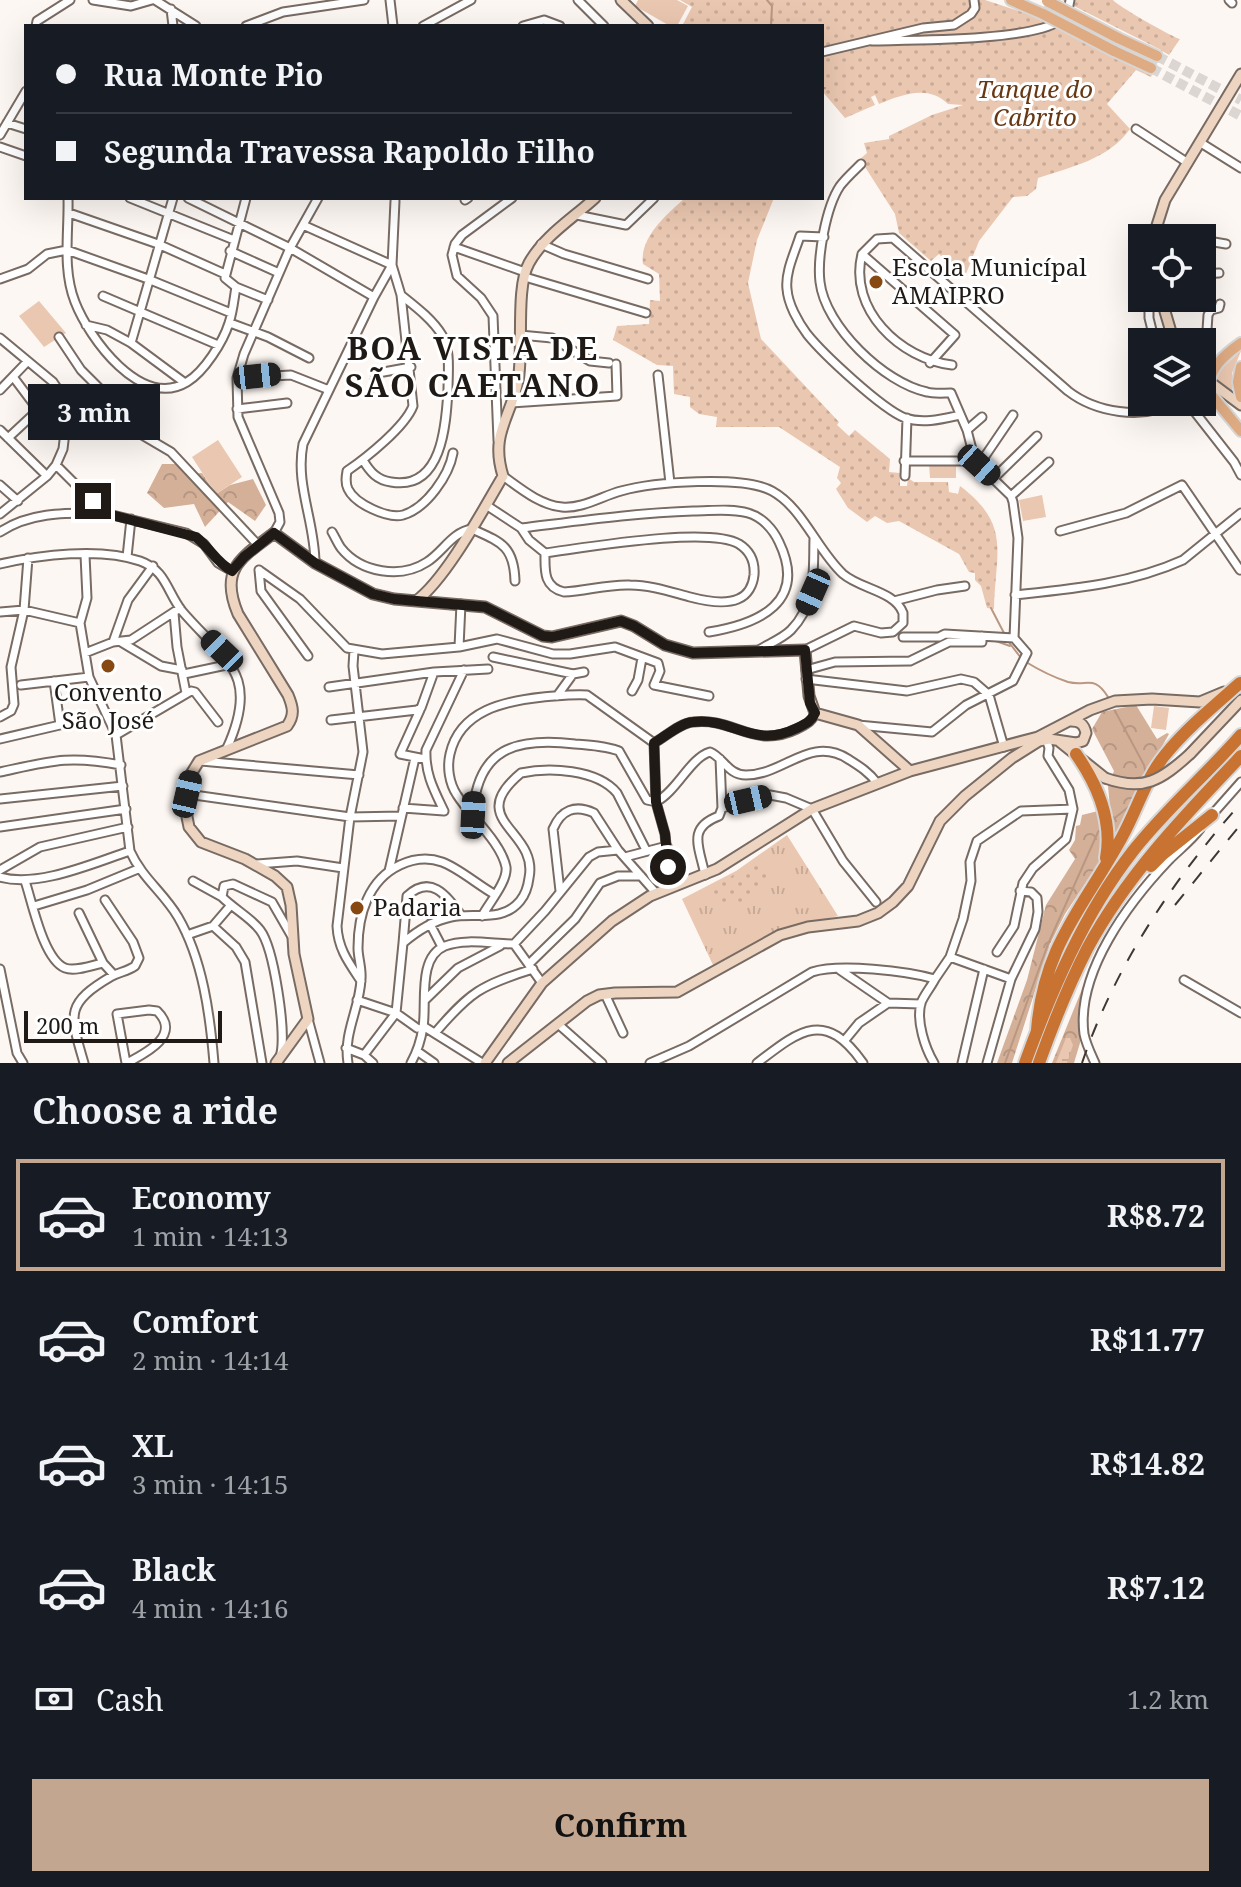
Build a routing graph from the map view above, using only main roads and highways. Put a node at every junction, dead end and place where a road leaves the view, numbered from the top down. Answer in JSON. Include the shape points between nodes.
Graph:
{"nodes":[{"id":1,"x":621,"y":0,"type":"edge"},
{"id":2,"x":1011,"y":0,"type":"edge"},
{"id":3,"x":1047,"y":0,"type":"edge"},
{"id":4,"x":646,"y":24,"type":"edge"},
{"id":5,"x":1157,"y":56,"type":"tunnel mouth"},
{"id":6,"x":1151,"y":68,"type":"tunnel mouth"},
{"id":7,"x":1241,"y":74,"type":"edge"},
{"id":8,"x":593,"y":200,"type":"edge"},
{"id":9,"x":1157,"y":224,"type":"edge"},
{"id":10,"x":1241,"y":343,"type":"edge"},
{"id":11,"x":1216,"y":367,"type":"edge"},
{"id":12,"x":1241,"y":367,"type":"edge"},
{"id":13,"x":1216,"y":385,"type":"edge"},
{"id":14,"x":1216,"y":393,"type":"edge"},
{"id":15,"x":1241,"y":397,"type":"edge"},
{"id":16,"x":1241,"y":405,"type":"edge"},
{"id":17,"x":1241,"y":429,"type":"edge"},
{"id":18,"x":416,"y":601,"type":"junction"},
{"id":19,"x":1240,"y":682,"type":"edge"},
{"id":20,"x":1241,"y":700,"type":"edge"},
{"id":21,"x":1071,"y":721,"type":"junction"},
{"id":22,"x":1241,"y":735,"type":"edge"},
{"id":23,"x":1057,"y":740,"type":"junction"},
{"id":24,"x":1006,"y":746,"type":"junction"},
{"id":25,"x":1076,"y":754,"type":"junction"},
{"id":26,"x":1241,"y":756,"type":"edge"},
{"id":27,"x":1012,"y":758,"type":"junction"},
{"id":28,"x":910,"y":771,"type":"junction"},
{"id":29,"x":1212,"y":815,"type":"road end"},
{"id":30,"x":1101,"y":872,"type":"junction"},
{"id":31,"x":1111,"y":910,"type":"junction"},
{"id":32,"x":1037,"y":1030,"type":"junction"},
{"id":33,"x":278,"y":1061,"type":"edge"},
{"id":34,"x":484,"y":1063,"type":"edge"},
{"id":35,"x":508,"y":1063,"type":"edge"},
{"id":36,"x":1025,"y":1063,"type":"edge"},
{"id":37,"x":1039,"y":1063,"type":"edge"}],
"edges":[{"from":1,"to":4,"type":"main road"},
{"from":2,"to":6,"type":"main road","bridge":true},
{"from":3,"to":5,"type":"main road","bridge":true},
{"from":7,"to":9,"type":"main road","via":[[1165,200]]},
{"from":8,"to":18,"type":"main road","via":[[541,244],[525,274],[518,381],[498,440],[503,476],[472,529]]},
{"from":10,"to":11,"type":"main road"},
{"from":12,"to":15,"type":"main road"},
{"from":13,"to":16,"type":"main road"},
{"from":14,"to":17,"type":"main road"},
{"from":18,"to":28,"type":"main road","via":[[491,608],[547,637],[621,621],[665,645],[693,653],[805,650],[815,713],[858,725]]},
{"from":18,"to":33,"type":"main road","via":[[373,594],[315,563],[274,533],[232,571],[238,614],[288,695],[293,714],[287,726],[199,761],[191,774],[187,817],[201,842],[254,864],[287,887],[308,1019]]},
{"from":19,"to":21,"type":"main road","via":[[1208,700],[1115,701]]},
{"from":19,"to":30,"type":"highway","via":[[1162,758]]},
{"from":20,"to":25,"type":"main road","bridge":true,"via":[[1190,754],[1165,776],[1146,784],[1105,778]]},
{"from":21,"to":23,"type":"main road","via":[[1083,725],[1083,741]]},
{"from":21,"to":24,"type":"main road"},
{"from":22,"to":32,"type":"highway","via":[[1151,829],[1115,876],[1078,938]]},
{"from":23,"to":25,"type":"main road"},
{"from":23,"to":27,"type":"main road","via":[[1046,739]]},
{"from":24,"to":27,"type":"main road","via":[[1013,750]]},
{"from":24,"to":28,"type":"main road"},
{"from":25,"to":30,"type":"highway","via":[[1104,810],[1107,853]]},
{"from":26,"to":31,"type":"highway","via":[[1167,834]]},
{"from":27,"to":35,"type":"main road","via":[[944,815],[908,886],[879,912],[858,921],[780,935],[677,992],[605,994],[587,1001]]},
{"from":28,"to":34,"type":"main road","via":[[812,809],[717,869],[656,893],[612,921],[542,983]]},
{"from":29,"to":31,"type":"highway","via":[[1163,854]]},
{"from":30,"to":32,"type":"highway","via":[[1064,932],[1046,974]]},
{"from":31,"to":37,"type":"highway","via":[[1087,948]]},
{"from":32,"to":36,"type":"highway"}]}
